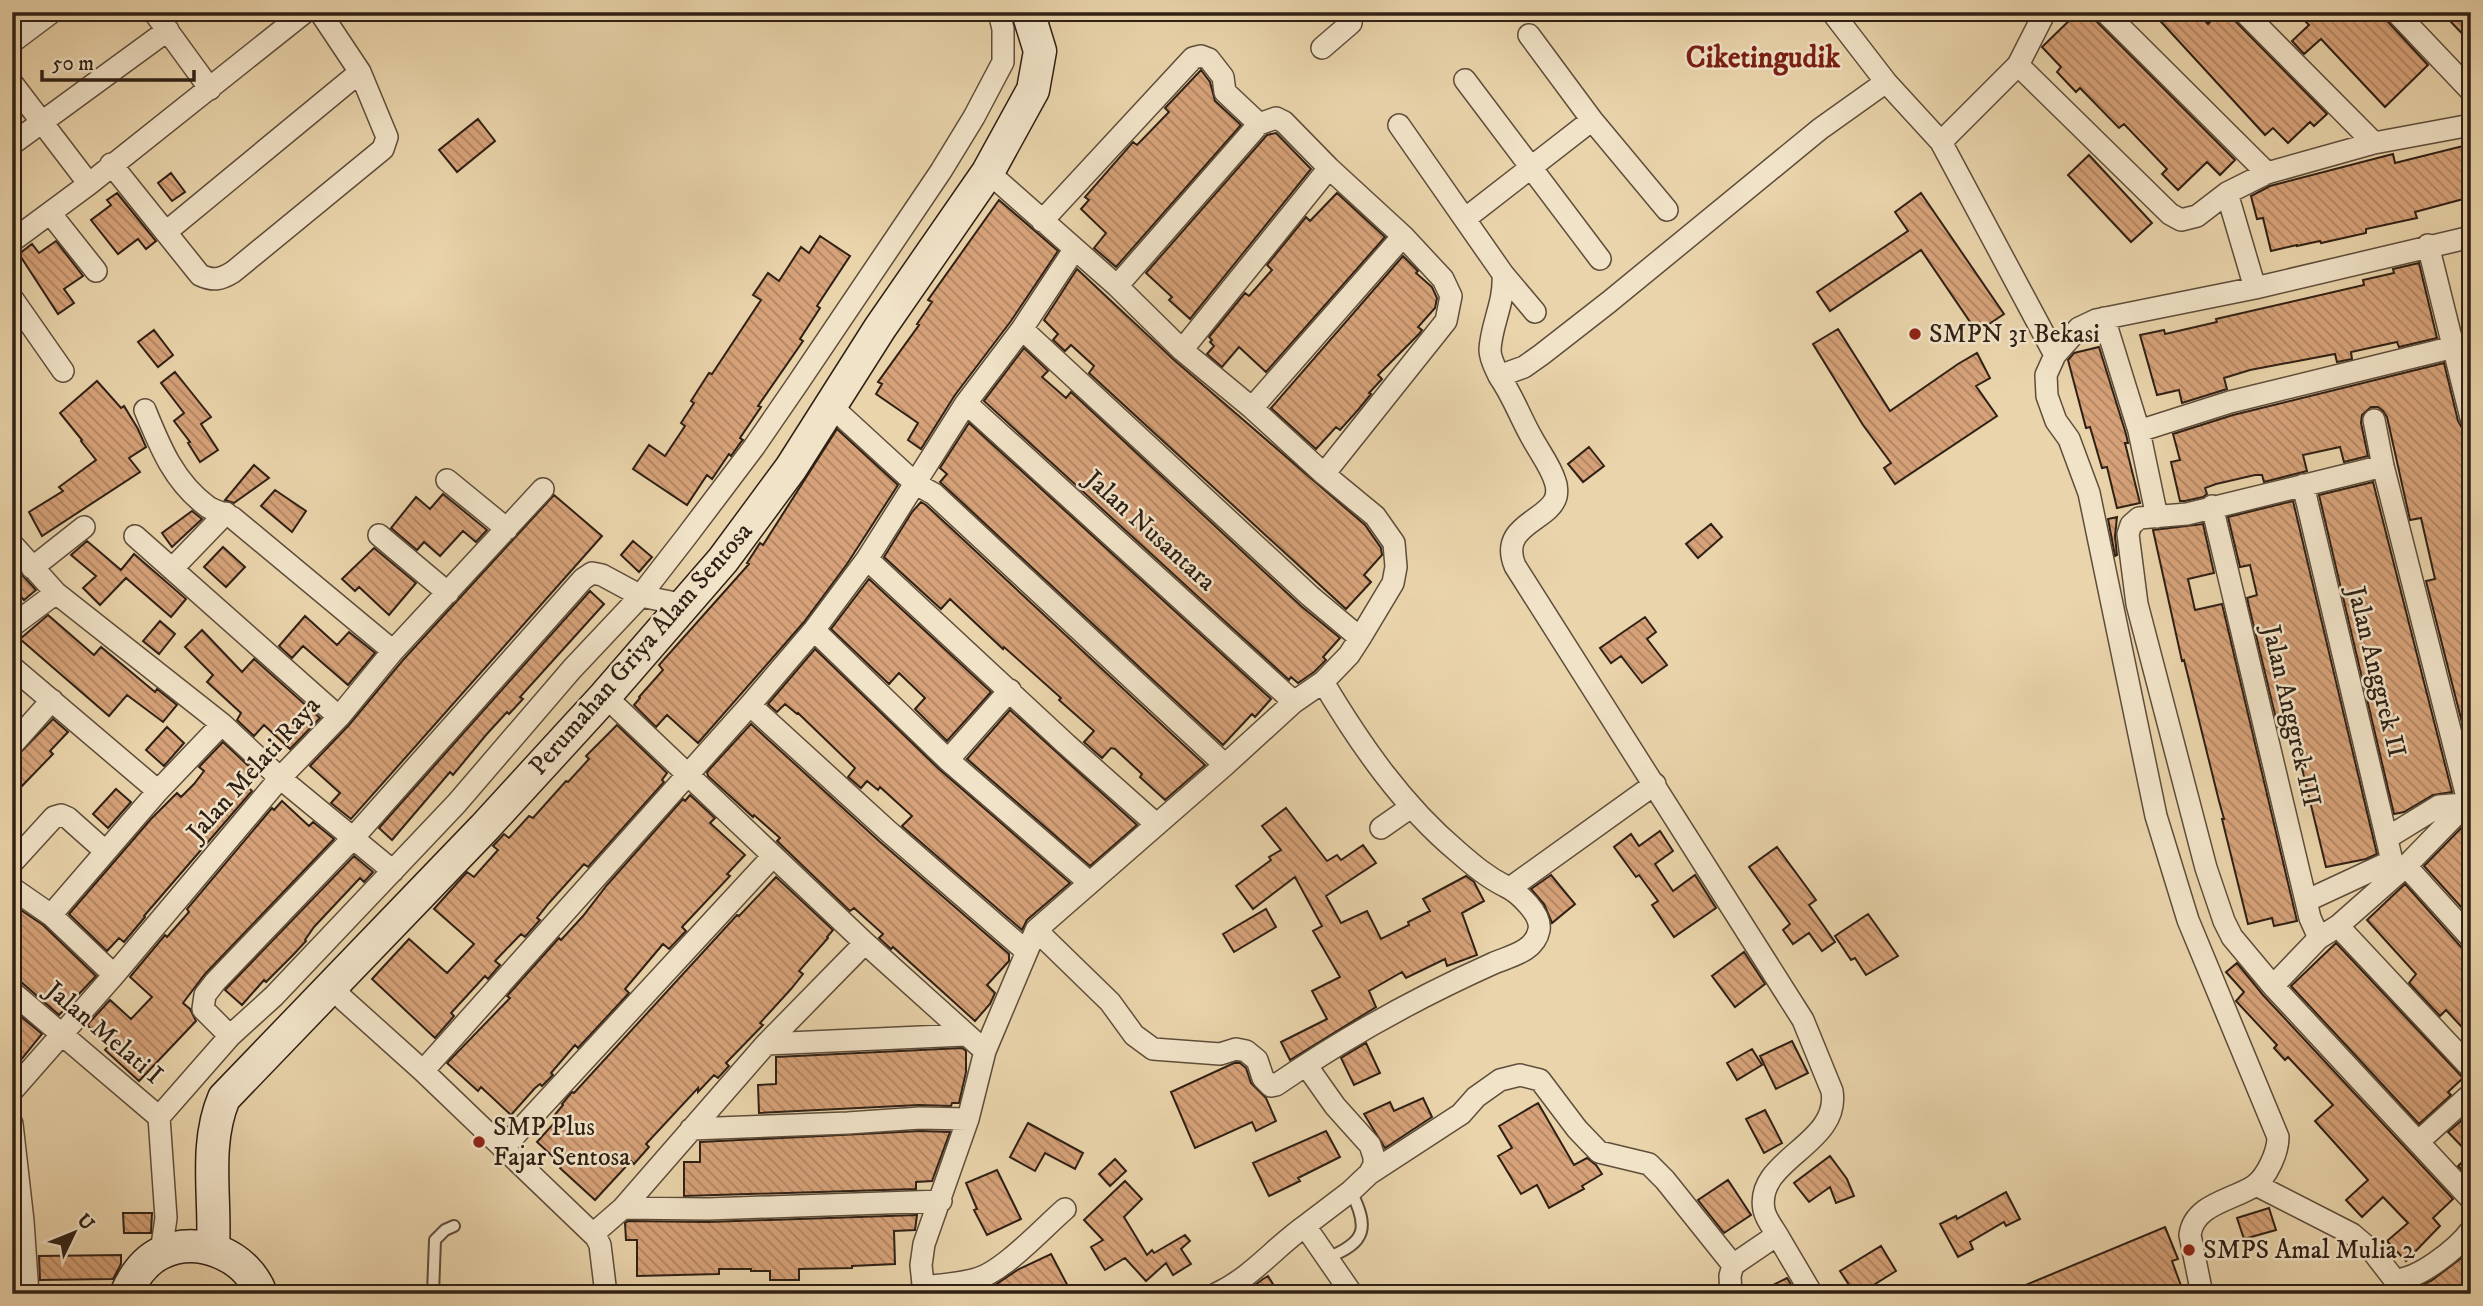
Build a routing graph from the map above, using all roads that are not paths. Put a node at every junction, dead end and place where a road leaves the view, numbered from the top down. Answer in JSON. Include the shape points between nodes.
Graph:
{"nodes":[{"id":1,"x":52,"y":12,"type":"edge"},
{"id":2,"x":155,"y":12,"type":"edge"},
{"id":3,"x":305,"y":12,"type":"edge"},
{"id":4,"x":320,"y":12,"type":"edge"},
{"id":5,"x":999,"y":12,"type":"edge"},
{"id":6,"x":1028,"y":12,"type":"edge"},
{"id":7,"x":1352,"y":12,"type":"edge"},
{"id":8,"x":1832,"y":12,"type":"edge"},
{"id":9,"x":2045,"y":12,"type":"edge"},
{"id":10,"x":2105,"y":12,"type":"edge"},
{"id":11,"x":2244,"y":12,"type":"edge"},
{"id":12,"x":2396,"y":12,"type":"edge"},
{"id":13,"x":168,"y":30,"type":"junction"},
{"id":14,"x":1529,"y":36,"type":"dead end"},
{"id":15,"x":12,"y":42,"type":"edge"},
{"id":16,"x":1322,"y":48,"type":"dead end"},
{"id":17,"x":2018,"y":65,"type":"junction"},
{"id":18,"x":360,"y":72,"type":"junction"},
{"id":19,"x":1465,"y":80,"type":"dead end"},
{"id":20,"x":1886,"y":82,"type":"junction"},
{"id":21,"x":12,"y":83,"type":"edge"},
{"id":22,"x":210,"y":89,"type":"junction"},
{"id":23,"x":2471,"y":91,"type":"edge"},
{"id":24,"x":974,"y":117,"type":"junction"},
{"id":25,"x":1592,"y":120,"type":"junction"},
{"id":26,"x":41,"y":122,"type":"junction"},
{"id":27,"x":1259,"y":124,"type":"junction"},
{"id":28,"x":1399,"y":125,"type":"dead end"},
{"id":29,"x":2471,"y":125,"type":"edge"},
{"id":30,"x":1010,"y":135,"type":"junction"},
{"id":31,"x":1941,"y":142,"type":"junction"},
{"id":32,"x":2374,"y":143,"type":"junction"},
{"id":33,"x":12,"y":144,"type":"edge"},
{"id":34,"x":111,"y":164,"type":"junction"},
{"id":35,"x":1329,"y":168,"type":"junction"},
{"id":36,"x":1531,"y":168,"type":"junction"},
{"id":37,"x":941,"y":171,"type":"junction"},
{"id":38,"x":2267,"y":173,"type":"junction"},
{"id":39,"x":982,"y":181,"type":"junction"},
{"id":40,"x":89,"y":184,"type":"junction"},
{"id":41,"x":2227,"y":193,"type":"junction"},
{"id":42,"x":1667,"y":210,"type":"dead end"},
{"id":43,"x":50,"y":214,"type":"junction"},
{"id":44,"x":1466,"y":218,"type":"junction"},
{"id":45,"x":1042,"y":221,"type":"junction"},
{"id":46,"x":166,"y":232,"type":"junction"},
{"id":47,"x":1402,"y":236,"type":"junction"},
{"id":48,"x":2471,"y":237,"type":"edge"},
{"id":49,"x":12,"y":241,"type":"edge"},
{"id":50,"x":2428,"y":245,"type":"junction"},
{"id":51,"x":1074,"y":250,"type":"junction"},
{"id":52,"x":1600,"y":259,"type":"dead end"},
{"id":53,"x":96,"y":271,"type":"dead end"},
{"id":54,"x":1503,"y":274,"type":"junction"},
{"id":55,"x":1117,"y":286,"type":"junction"},
{"id":56,"x":2255,"y":288,"type":"junction"},
{"id":57,"x":12,"y":298,"type":"edge"},
{"id":58,"x":1535,"y":312,"type":"dead end"},
{"id":59,"x":2104,"y":318,"type":"junction"},
{"id":60,"x":1022,"y":329,"type":"junction"},
{"id":61,"x":2454,"y":347,"type":"junction"},
{"id":62,"x":1182,"y":350,"type":"junction"},
{"id":63,"x":2054,"y":355,"type":"junction"},
{"id":64,"x":63,"y":371,"type":"dead end"},
{"id":65,"x":1499,"y":376,"type":"junction"},
{"id":66,"x":966,"y":403,"type":"junction"},
{"id":67,"x":830,"y":405,"type":"junction"},
{"id":68,"x":1252,"y":408,"type":"junction"},
{"id":69,"x":145,"y":410,"type":"dead end"},
{"id":70,"x":2471,"y":418,"type":"edge"},
{"id":71,"x":2374,"y":420,"type":"dead end"},
{"id":72,"x":2140,"y":431,"type":"junction"},
{"id":73,"x":2383,"y":466,"type":"junction"},
{"id":74,"x":1324,"y":474,"type":"junction"},
{"id":75,"x":447,"y":480,"type":"dead end"},
{"id":76,"x":916,"y":484,"type":"junction"},
{"id":77,"x":2303,"y":485,"type":"junction"},
{"id":78,"x":543,"y":489,"type":"dead end"},
{"id":79,"x":2212,"y":506,"type":"junction"},
{"id":80,"x":226,"y":513,"type":"junction"},
{"id":81,"x":2157,"y":517,"type":"junction"},
{"id":82,"x":84,"y":527,"type":"dead end"},
{"id":83,"x":507,"y":529,"type":"junction"},
{"id":84,"x":379,"y":535,"type":"dead end"},
{"id":85,"x":135,"y":536,"type":"dead end"},
{"id":86,"x":12,"y":544,"type":"edge"},
{"id":87,"x":867,"y":559,"type":"junction"},
{"id":88,"x":32,"y":568,"type":"junction"},
{"id":89,"x":172,"y":569,"type":"junction"},
{"id":90,"x":56,"y":593,"type":"junction"},
{"id":91,"x":448,"y":593,"type":"junction"},
{"id":92,"x":640,"y":596,"type":"junction"},
{"id":93,"x":685,"y":605,"type":"junction"},
{"id":94,"x":12,"y":626,"type":"edge"},
{"id":95,"x":814,"y":630,"type":"junction"},
{"id":96,"x":1360,"y":638,"type":"junction"},
{"id":97,"x":393,"y":651,"type":"junction"},
{"id":98,"x":12,"y":667,"type":"edge"},
{"id":99,"x":1323,"y":682,"type":"junction"},
{"id":100,"x":1010,"y":690,"type":"junction"},
{"id":101,"x":605,"y":696,"type":"junction"},
{"id":102,"x":52,"y":700,"type":"junction"},
{"id":103,"x":1294,"y":702,"type":"junction"},
{"id":104,"x":750,"y":705,"type":"junction"},
{"id":105,"x":339,"y":717,"type":"junction"},
{"id":106,"x":222,"y":724,"type":"junction"},
{"id":107,"x":12,"y":745,"type":"edge"},
{"id":108,"x":948,"y":760,"type":"junction"},
{"id":109,"x":2465,"y":764,"type":"edge"},
{"id":110,"x":1225,"y":765,"type":"junction"},
{"id":111,"x":687,"y":776,"type":"junction"},
{"id":112,"x":280,"y":778,"type":"junction"},
{"id":113,"x":1655,"y":784,"type":"junction"},
{"id":114,"x":158,"y":791,"type":"junction"},
{"id":115,"x":2468,"y":802,"type":"edge"},
{"id":116,"x":1410,"y":807,"type":"junction"},
{"id":117,"x":1156,"y":824,"type":"junction"},
{"id":118,"x":1381,"y":828,"type":"dead end"},
{"id":119,"x":353,"y":838,"type":"junction"},
{"id":120,"x":2387,"y":838,"type":"junction"},
{"id":121,"x":105,"y":851,"type":"junction"},
{"id":122,"x":773,"y":856,"type":"junction"},
{"id":123,"x":12,"y":863,"type":"edge"},
{"id":124,"x":2399,"y":867,"type":"junction"},
{"id":125,"x":393,"y":871,"type":"junction"},
{"id":126,"x":1090,"y":883,"type":"junction"},
{"id":127,"x":12,"y":888,"type":"edge"},
{"id":128,"x":1510,"y":888,"type":"junction"},
{"id":129,"x":2306,"y":901,"type":"junction"},
{"id":130,"x":51,"y":915,"type":"junction"},
{"id":131,"x":2338,"y":926,"type":"junction"},
{"id":132,"x":1036,"y":930,"type":"junction"},
{"id":133,"x":2319,"y":938,"type":"junction"},
{"id":134,"x":2471,"y":938,"type":"edge"},
{"id":135,"x":865,"y":943,"type":"junction"},
{"id":136,"x":1026,"y":951,"type":"junction"},
{"id":137,"x":114,"y":975,"type":"junction"},
{"id":138,"x":332,"y":986,"type":"junction"},
{"id":139,"x":2273,"y":986,"type":"junction"},
{"id":140,"x":12,"y":992,"type":"edge"},
{"id":141,"x":61,"y":1033,"type":"junction"},
{"id":142,"x":965,"y":1035,"type":"junction"},
{"id":143,"x":230,"y":1036,"type":"junction"},
{"id":144,"x":766,"y":1044,"type":"junction"},
{"id":145,"x":985,"y":1051,"type":"junction"},
{"id":146,"x":1306,"y":1065,"type":"junction"},
{"id":147,"x":2471,"y":1068,"type":"edge"},
{"id":148,"x":423,"y":1071,"type":"junction"},
{"id":149,"x":12,"y":1091,"type":"edge"},
{"id":150,"x":2471,"y":1094,"type":"edge"},
{"id":151,"x":159,"y":1117,"type":"junction"},
{"id":152,"x":968,"y":1119,"type":"junction"},
{"id":153,"x":12,"y":1124,"type":"edge"},
{"id":154,"x":691,"y":1129,"type":"junction"},
{"id":155,"x":2418,"y":1142,"type":"junction"},
{"id":156,"x":503,"y":1149,"type":"junction"},
{"id":157,"x":1368,"y":1174,"type":"junction"},
{"id":158,"x":2256,"y":1185,"type":"junction"},
{"id":159,"x":1351,"y":1191,"type":"junction"},
{"id":160,"x":2471,"y":1199,"type":"edge"},
{"id":161,"x":941,"y":1201,"type":"junction"},
{"id":162,"x":623,"y":1208,"type":"junction"},
{"id":163,"x":1065,"y":1209,"type":"dead end"},
{"id":164,"x":18,"y":1222,"type":"edge"},
{"id":165,"x":454,"y":1226,"type":"dead end"},
{"id":166,"x":1305,"y":1226,"type":"junction"},
{"id":167,"x":2471,"y":1230,"type":"edge"},
{"id":168,"x":593,"y":1234,"type":"junction"},
{"id":169,"x":1777,"y":1235,"type":"junction"},
{"id":170,"x":213,"y":1248,"type":"junction"},
{"id":171,"x":161,"y":1252,"type":"junction"},
{"id":172,"x":1327,"y":1258,"type":"junction"},
{"id":173,"x":1733,"y":1265,"type":"junction"},
{"id":174,"x":2397,"y":1286,"type":"edge"},
{"id":175,"x":923,"y":1290,"type":"edge"},
{"id":176,"x":27,"y":1294,"type":"edge"},
{"id":177,"x":126,"y":1294,"type":"edge"},
{"id":178,"x":261,"y":1294,"type":"edge"},
{"id":179,"x":433,"y":1294,"type":"edge"},
{"id":180,"x":606,"y":1294,"type":"edge"},
{"id":181,"x":1216,"y":1294,"type":"edge"},
{"id":182,"x":1352,"y":1294,"type":"edge"},
{"id":183,"x":1731,"y":1294,"type":"edge"},
{"id":184,"x":1812,"y":1294,"type":"edge"},
{"id":185,"x":2202,"y":1294,"type":"edge"}],
"edges":[{"from":1,"to":15,"type":"street"},
{"from":2,"to":13,"type":"street"},
{"from":3,"to":22,"type":"street"},
{"from":4,"to":18,"type":"street"},
{"from":5,"to":24,"type":"street","via":[[1003,62]]},
{"from":6,"to":30,"type":"street","name":"Perumahan Griya Alam Sentosa","via":[[1039,42],[1038,70]]},
{"from":7,"to":16,"type":"street","via":[[1351,23]]},
{"from":8,"to":20,"type":"street"},
{"from":9,"to":17,"type":"street"},
{"from":10,"to":38,"type":"street"},
{"from":11,"to":32,"type":"street"},
{"from":12,"to":23,"type":"street"},
{"from":13,"to":22,"type":"street"},
{"from":13,"to":26,"type":"street"},
{"from":14,"to":25,"type":"street"},
{"from":17,"to":31,"type":"street"},
{"from":17,"to":41,"type":"street","via":[[2176,219],[2197,216]]},
{"from":18,"to":46,"type":"street"},
{"from":18,"to":46,"type":"street","via":[[387,137],[383,149],[222,278],[200,275]]},
{"from":19,"to":36,"type":"street"},
{"from":20,"to":31,"type":"street"},
{"from":20,"to":65,"type":"street","via":[[1820,129],[1609,303],[1524,367]]},
{"from":21,"to":26,"type":"street"},
{"from":22,"to":34,"type":"street"},
{"from":24,"to":30,"type":"street"},
{"from":24,"to":37,"type":"street"},
{"from":25,"to":36,"type":"street"},
{"from":25,"to":42,"type":"street"},
{"from":26,"to":33,"type":"street"},
{"from":26,"to":40,"type":"street"},
{"from":27,"to":35,"type":"street","via":[[1276,118],[1284,122]]},
{"from":27,"to":45,"type":"street","via":[[1226,92],[1223,77],[1209,59],[1193,58]]},
{"from":27,"to":55,"type":"street"},
{"from":28,"to":44,"type":"street"},
{"from":29,"to":32,"type":"street"},
{"from":30,"to":39,"type":"street","name":"Perumahan Griya Alam Sentosa"},
{"from":31,"to":63,"type":"street"},
{"from":32,"to":38,"type":"street"},
{"from":34,"to":40,"type":"street"},
{"from":34,"to":46,"type":"street"},
{"from":35,"to":47,"type":"street"},
{"from":35,"to":62,"type":"street"},
{"from":36,"to":44,"type":"street"},
{"from":36,"to":52,"type":"street"},
{"from":37,"to":39,"type":"street"},
{"from":37,"to":92,"type":"street","via":[[754,447]]},
{"from":38,"to":41,"type":"street"},
{"from":39,"to":45,"type":"street"},
{"from":39,"to":67,"type":"street","name":"Perumahan Griya Alam Sentosa"},
{"from":40,"to":43,"type":"street"},
{"from":41,"to":56,"type":"street"},
{"from":43,"to":49,"type":"street"},
{"from":43,"to":53,"type":"street"},
{"from":44,"to":54,"type":"street"},
{"from":45,"to":51,"type":"street"},
{"from":47,"to":68,"type":"street"},
{"from":47,"to":74,"type":"street","via":[[1443,279],[1451,296],[1449,313]]},
{"from":48,"to":50,"type":"street"},
{"from":50,"to":56,"type":"street"},
{"from":50,"to":61,"type":"street"},
{"from":51,"to":55,"type":"street"},
{"from":51,"to":60,"type":"street"},
{"from":54,"to":58,"type":"street"},
{"from":54,"to":65,"type":"street","via":[[1504,291],[1490,349]]},
{"from":55,"to":62,"type":"street"},
{"from":56,"to":59,"type":"street"},
{"from":57,"to":64,"type":"street"},
{"from":59,"to":63,"type":"street","via":[[2088,322]]},
{"from":59,"to":72,"type":"street"},
{"from":60,"to":66,"type":"street"},
{"from":60,"to":96,"type":"street"},
{"from":61,"to":70,"type":"street"},
{"from":61,"to":72,"type":"street","via":[[2230,402]]},
{"from":62,"to":68,"type":"street"},
{"from":63,"to":158,"type":"street","via":[[2046,375],[2047,396],[2089,493],[2156,816],[2188,920],[2278,1137],[2274,1156]]},
{"from":65,"to":113,"type":"street","via":[[1555,479],[1556,489],[1553,502],[1516,535],[1512,559]]},
{"from":66,"to":76,"type":"street"},
{"from":66,"to":103,"type":"street","name":"Jalan Nusantara"},
{"from":67,"to":76,"type":"street"},
{"from":67,"to":93,"type":"street","name":"Perumahan Griya Alam Sentosa","via":[[791,468]]},
{"from":68,"to":74,"type":"street"},
{"from":69,"to":80,"type":"street","via":[[172,470],[211,509]]},
{"from":71,"to":73,"type":"street"},
{"from":72,"to":81,"type":"street"},
{"from":73,"to":77,"type":"street"},
{"from":73,"to":109,"type":"street"},
{"from":74,"to":96,"type":"street","via":[[1375,516],[1396,549],[1393,583]]},
{"from":75,"to":83,"type":"street"},
{"from":76,"to":87,"type":"street"},
{"from":76,"to":110,"type":"street","via":[[934,494]]},
{"from":77,"to":79,"type":"street"},
{"from":77,"to":120,"type":"street","name":"Jalan Anggrek II"},
{"from":78,"to":83,"type":"street","name":"Jalan Melati Raya"},
{"from":79,"to":81,"type":"street"},
{"from":79,"to":129,"type":"street","name":"Jalan Anggrek III"},
{"from":80,"to":89,"type":"street"},
{"from":80,"to":97,"type":"street"},
{"from":81,"to":139,"type":"street","via":[[2139,518],[2129,530],[2137,604],[2224,921],[2242,951]]},
{"from":82,"to":88,"type":"street"},
{"from":83,"to":91,"type":"street","name":"Jalan Melati Raya"},
{"from":84,"to":91,"type":"street"},
{"from":85,"to":89,"type":"street"},
{"from":86,"to":88,"type":"street"},
{"from":87,"to":95,"type":"street"},
{"from":87,"to":100,"type":"street"},
{"from":88,"to":90,"type":"street"},
{"from":89,"to":105,"type":"street"},
{"from":90,"to":94,"type":"street"},
{"from":90,"to":106,"type":"street"},
{"from":91,"to":97,"type":"street","name":"Jalan Melati Raya"},
{"from":92,"to":93,"type":"street"},
{"from":92,"to":119,"type":"street","via":[[602,575],[592,573],[583,579]]},
{"from":92,"to":125,"type":"street"},
{"from":93,"to":101,"type":"street","name":"Perumahan Griya Alam Sentosa"},
{"from":95,"to":104,"type":"street"},
{"from":95,"to":108,"type":"street"},
{"from":96,"to":99,"type":"street"},
{"from":97,"to":105,"type":"street","name":"Jalan Melati Raya"},
{"from":98,"to":102,"type":"street"},
{"from":99,"to":103,"type":"street"},
{"from":99,"to":116,"type":"street"},
{"from":100,"to":108,"type":"street"},
{"from":100,"to":117,"type":"street"},
{"from":101,"to":111,"type":"street"},
{"from":101,"to":138,"type":"street","name":"Perumahan Griya Alam Sentosa"},
{"from":102,"to":107,"type":"street"},
{"from":102,"to":114,"type":"street"},
{"from":103,"to":110,"type":"street"},
{"from":104,"to":111,"type":"street"},
{"from":104,"to":136,"type":"street"},
{"from":105,"to":112,"type":"street","name":"Jalan Melati Raya"},
{"from":106,"to":112,"type":"street"},
{"from":106,"to":114,"type":"street"},
{"from":108,"to":126,"type":"street"},
{"from":109,"to":115,"type":"street"},
{"from":110,"to":117,"type":"street"},
{"from":111,"to":122,"type":"street"},
{"from":111,"to":148,"type":"street"},
{"from":112,"to":119,"type":"street"},
{"from":112,"to":137,"type":"street","name":"Jalan Melati Raya"},
{"from":113,"to":128,"type":"street"},
{"from":113,"to":169,"type":"street","via":[[1803,1020],[1832,1091],[1826,1124],[1765,1189],[1764,1209]]},
{"from":114,"to":121,"type":"street"},
{"from":115,"to":120,"type":"street","via":[[2439,806]]},
{"from":115,"to":124,"type":"street"},
{"from":116,"to":118,"type":"street"},
{"from":116,"to":128,"type":"street","via":[[1484,874]]},
{"from":117,"to":126,"type":"street"},
{"from":119,"to":125,"type":"street"},
{"from":119,"to":143,"type":"street","via":[[205,995],[203,1009]]},
{"from":120,"to":124,"type":"street","name":"Jalan Anggrek II"},
{"from":121,"to":123,"type":"street","via":[[61,815]]},
{"from":121,"to":130,"type":"street"},
{"from":122,"to":135,"type":"street"},
{"from":122,"to":156,"type":"street"},
{"from":124,"to":129,"type":"street"},
{"from":124,"to":131,"type":"street"},
{"from":124,"to":134,"type":"street"},
{"from":125,"to":143,"type":"street"},
{"from":126,"to":132,"type":"street"},
{"from":127,"to":130,"type":"street"},
{"from":128,"to":146,"type":"street","via":[[1538,920],[1536,937],[1528,947],[1450,983]]},
{"from":129,"to":133,"type":"street","name":"Jalan Anggrek III"},
{"from":130,"to":137,"type":"street"},
{"from":131,"to":133,"type":"street"},
{"from":131,"to":147,"type":"street"},
{"from":132,"to":136,"type":"street"},
{"from":132,"to":146,"type":"street","via":[[1110,1002],[1134,1035],[1153,1049],[1220,1054],[1247,1051],[1271,1086]]},
{"from":133,"to":139,"type":"street"},
{"from":135,"to":142,"type":"street"},
{"from":135,"to":144,"type":"street"},
{"from":136,"to":145,"type":"street"},
{"from":137,"to":141,"type":"street","name":"Jalan Melati Raya"},
{"from":138,"to":148,"type":"street"},
{"from":138,"to":170,"type":"street","name":"Perumahan Griya Alam Sentosa","via":[[224,1097],[212,1149]]},
{"from":139,"to":155,"type":"street"},
{"from":140,"to":141,"type":"street","name":"Jalan Melati I"},
{"from":141,"to":149,"type":"street","name":"Jalan Melati Raya"},
{"from":141,"to":151,"type":"street","name":"Jalan Melati I"},
{"from":142,"to":144,"type":"street"},
{"from":142,"to":145,"type":"street"},
{"from":143,"to":151,"type":"street"},
{"from":144,"to":154,"type":"street"},
{"from":145,"to":152,"type":"street"},
{"from":146,"to":157,"type":"street","via":[[1370,1145],[1374,1165]]},
{"from":148,"to":156,"type":"street"},
{"from":150,"to":155,"type":"street"},
{"from":151,"to":171,"type":"street","via":[[166,1218]]},
{"from":152,"to":154,"type":"street"},
{"from":152,"to":161,"type":"street"},
{"from":153,"to":164,"type":"street"},
{"from":154,"to":162,"type":"street"},
{"from":155,"to":160,"type":"street"},
{"from":156,"to":168,"type":"street"},
{"from":157,"to":159,"type":"street"},
{"from":157,"to":173,"type":"street","via":[[1461,1114],[1500,1080],[1520,1075],[1540,1080],[1599,1152],[1649,1164]]},
{"from":158,"to":174,"type":"street","via":[[2353,1234],[2373,1252]]},
{"from":158,"to":185,"type":"street","via":[[2224,1199],[2191,1227]]},
{"from":159,"to":166,"type":"street"},
{"from":159,"to":172,"type":"lane","via":[[1361,1212],[1362,1232],[1358,1242]]},
{"from":161,"to":162,"type":"street"},
{"from":161,"to":175,"type":"street","via":[[924,1244],[920,1265]]},
{"from":162,"to":168,"type":"street"},
{"from":163,"to":175,"type":"street","via":[[985,1276]]},
{"from":164,"to":176,"type":"street"},
{"from":165,"to":179,"type":"lane","via":[[435,1240]]},
{"from":166,"to":172,"type":"street"},
{"from":166,"to":181,"type":"street","via":[[1253,1272]]},
{"from":167,"to":174,"type":"street","via":[[2458,1245]]},
{"from":168,"to":180,"type":"street","via":[[600,1245]]},
{"from":169,"to":173,"type":"street"},
{"from":169,"to":184,"type":"street"},
{"from":170,"to":171,"type":"street","via":[[188,1246]]},
{"from":170,"to":178,"type":"street","via":[[248,1272]]},
{"from":171,"to":177,"type":"street","via":[[146,1263]]},
{"from":172,"to":182,"type":"street"},
{"from":173,"to":183,"type":"street"}]}
